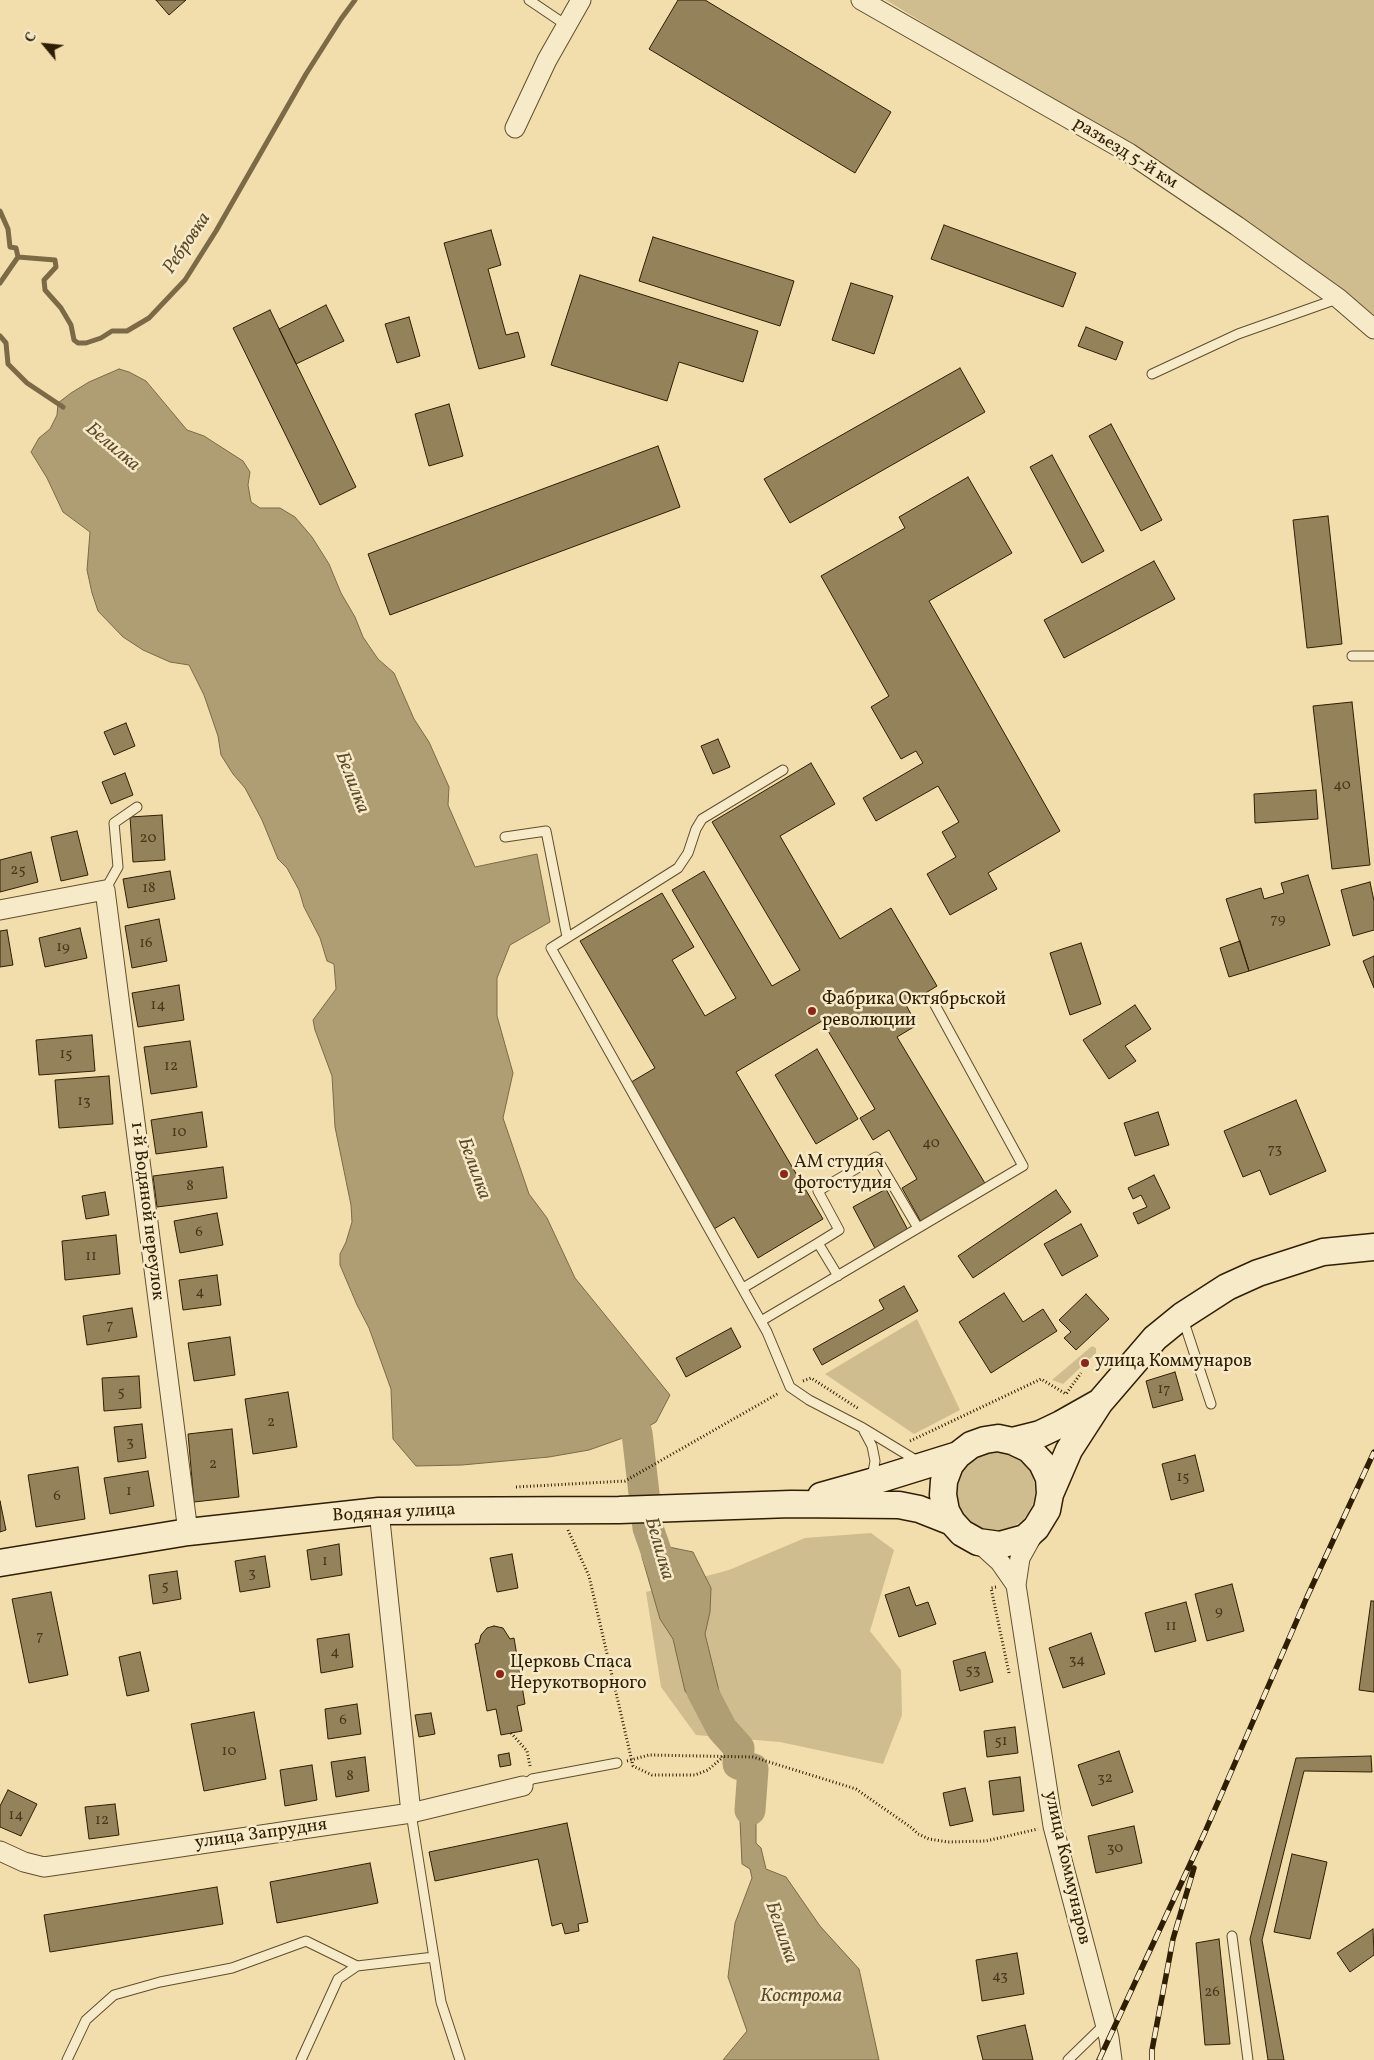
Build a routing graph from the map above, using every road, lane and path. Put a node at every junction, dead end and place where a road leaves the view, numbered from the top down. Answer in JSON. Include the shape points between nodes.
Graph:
{"nodes":[{"id":1,"x":529,"y":0,"type":"edge"},
{"id":2,"x":582,"y":0,"type":"edge"},
{"id":3,"x":862,"y":0,"type":"edge"},
{"id":4,"x":566,"y":25,"type":"junction"},
{"id":5,"x":515,"y":128,"type":"dead end"},
{"id":6,"x":1338,"y":298,"type":"junction"},
{"id":7,"x":1374,"y":329,"type":"edge"},
{"id":8,"x":1152,"y":374,"type":"dead end"},
{"id":9,"x":1352,"y":656,"type":"dead end"},
{"id":10,"x":1374,"y":656,"type":"edge"},
{"id":11,"x":783,"y":770,"type":"dead end"},
{"id":12,"x":137,"y":807,"type":"dead end"},
{"id":13,"x":505,"y":837,"type":"dead end"},
{"id":14,"x":105,"y":890,"type":"junction"},
{"id":15,"x":0,"y":910,"type":"edge"},
{"id":16,"x":567,"y":937,"type":"junction"},
{"id":17,"x":935,"y":1005,"type":"dead end"},
{"id":18,"x":918,"y":1228,"type":"junction"},
{"id":19,"x":818,"y":1243,"type":"junction"},
{"id":20,"x":1374,"y":1247,"type":"edge"},
{"id":21,"x":838,"y":1276,"type":"junction"},
{"id":22,"x":743,"y":1288,"type":"junction"},
{"id":23,"x":1182,"y":1316,"type":"junction"},
{"id":24,"x":761,"y":1321,"type":"junction"},
{"id":25,"x":1081,"y":1374,"type":"dead end"},
{"id":26,"x":790,"y":1387,"type":"junction"},
{"id":27,"x":1100,"y":1402,"type":"junction"},
{"id":28,"x":1211,"y":1404,"type":"dead end"},
{"id":29,"x":863,"y":1428,"type":"junction"},
{"id":30,"x":1012,"y":1441,"type":"junction"},
{"id":31,"x":908,"y":1442,"type":"dead end"},
{"id":32,"x":958,"y":1455,"type":"junction"},
{"id":33,"x":924,"y":1466,"type":"junction"},
{"id":34,"x":625,"y":1481,"type":"dead end"},
{"id":35,"x":871,"y":1482,"type":"junction"},
{"id":36,"x":1050,"y":1494,"type":"junction"},
{"id":37,"x":791,"y":1504,"type":"junction"},
{"id":38,"x":564,"y":1510,"type":"junction"},
{"id":39,"x":379,"y":1511,"type":"junction"},
{"id":40,"x":952,"y":1522,"type":"junction"},
{"id":41,"x":1036,"y":1528,"type":"junction"},
{"id":42,"x":188,"y":1532,"type":"junction"},
{"id":43,"x":978,"y":1542,"type":"junction"},
{"id":44,"x":0,"y":1563,"type":"edge"},
{"id":45,"x":1016,"y":1585,"type":"junction"},
{"id":46,"x":511,"y":1733,"type":"dead end"},
{"id":47,"x":722,"y":1757,"type":"junction"},
{"id":48,"x":635,"y":1758,"type":"dead end"},
{"id":49,"x":616,"y":1763,"type":"dead end"},
{"id":50,"x":527,"y":1783,"type":"junction"},
{"id":51,"x":411,"y":1813,"type":"junction"},
{"id":52,"x":1053,"y":1826,"type":"junction"},
{"id":53,"x":0,"y":1852,"type":"edge"},
{"id":54,"x":1232,"y":1936,"type":"dead end"},
{"id":55,"x":434,"y":1957,"type":"junction"},
{"id":56,"x":357,"y":1966,"type":"junction"},
{"id":57,"x":1105,"y":2024,"type":"junction"},
{"id":58,"x":67,"y":2060,"type":"edge"},
{"id":59,"x":301,"y":2060,"type":"edge"},
{"id":60,"x":460,"y":2060,"type":"edge"},
{"id":61,"x":1068,"y":2060,"type":"edge"},
{"id":62,"x":1112,"y":2060,"type":"edge"},
{"id":63,"x":1248,"y":2060,"type":"edge"}],
"edges":[{"from":1,"to":4,"type":"lane"},
{"from":2,"to":4,"type":"street"},
{"from":3,"to":6,"type":"street","name":"разъезд 5-й км","via":[[1129,153]]},
{"from":4,"to":5,"type":"street"},
{"from":6,"to":7,"type":"street","name":"разъезд 5-й км"},
{"from":6,"to":8,"type":"lane","via":[[1238,334]]},
{"from":9,"to":10,"type":"lane"},
{"from":11,"to":16,"type":"lane","via":[[702,819],[678,868]]},
{"from":12,"to":14,"type":"lane","via":[[114,823],[118,867]]},
{"from":13,"to":16,"type":"lane","via":[[546,831]]},
{"from":14,"to":15,"type":"street"},
{"from":14,"to":42,"type":"street","name":"1-й Водяной переулок"},
{"from":16,"to":22,"type":"lane","via":[[550,948]]},
{"from":17,"to":18,"type":"lane","via":[[1023,1166]]},
{"from":18,"to":19,"type":"lane","via":[[876,1157],[818,1191],[839,1230]]},
{"from":18,"to":21,"type":"lane"},
{"from":19,"to":21,"type":"lane"},
{"from":19,"to":22,"type":"lane"},
{"from":20,"to":23,"type":"street","via":[[1323,1252],[1258,1273],[1227,1287]]},
{"from":21,"to":24,"type":"lane"},
{"from":22,"to":24,"type":"lane"},
{"from":23,"to":27,"type":"street","via":[[1155,1338]]},
{"from":23,"to":28,"type":"lane"},
{"from":24,"to":26,"type":"lane"},
{"from":25,"to":31,"type":"path","via":[[1066,1394],[1040,1379]]},
{"from":26,"to":29,"type":"lane"},
{"from":26,"to":34,"type":"path"},
{"from":27,"to":30,"type":"street","via":[[1040,1434]]},
{"from":27,"to":36,"type":"street","via":[[1069,1450]]},
{"from":29,"to":33,"type":"lane"},
{"from":29,"to":35,"type":"lane","via":[[875,1461]]},
{"from":30,"to":32,"type":"street","via":[[985,1440]]},
{"from":30,"to":36,"type":"street","via":[[1029,1449],[1042,1463],[1049,1478]]},
{"from":32,"to":33,"type":"street"},
{"from":32,"to":40,"type":"street","via":[[944,1481],[943,1496]]},
{"from":33,"to":35,"type":"street"},
{"from":35,"to":37,"type":"street"},
{"from":36,"to":41,"type":"street","via":[[1047,1510]]},
{"from":37,"to":38,"type":"street","name":"Водяная улица"},
{"from":37,"to":40,"type":"street","via":[[899,1505]]},
{"from":38,"to":39,"type":"street","name":"Водяная улица"},
{"from":38,"to":47,"type":"path","via":[[568,1529],[589,1576],[633,1766],[652,1775],[696,1775],[708,1770]]},
{"from":39,"to":42,"type":"street","name":"Водяная улица"},
{"from":39,"to":51,"type":"street"},
{"from":40,"to":43,"type":"street","via":[[962,1533]]},
{"from":41,"to":43,"type":"street","via":[[1025,1538],[1000,1546]]},
{"from":41,"to":45,"type":"street","via":[[1020,1558]]},
{"from":42,"to":44,"type":"street","name":"Водяная улица"},
{"from":43,"to":45,"type":"street","via":[[1000,1562]]},
{"from":45,"to":52,"type":"street","name":"улица Коммунаров"},
{"from":46,"to":50,"type":"path","via":[[527,1751]]},
{"from":47,"to":48,"type":"path","via":[[650,1755]]},
{"from":47,"to":52,"type":"path","via":[[753,1757],[856,1789],[929,1839],[986,1841]]},
{"from":49,"to":50,"type":"lane"},
{"from":50,"to":51,"type":"street","name":"улица Запрудня"},
{"from":51,"to":53,"type":"street","name":"улица Запрудня","via":[[44,1867]]},
{"from":51,"to":55,"type":"lane"},
{"from":52,"to":57,"type":"street","name":"улица Коммунаров"},
{"from":54,"to":63,"type":"lane"},
{"from":55,"to":56,"type":"lane"},
{"from":55,"to":60,"type":"lane","via":[[441,2002]]},
{"from":56,"to":58,"type":"lane","via":[[306,1941],[232,1968],[114,1995],[86,2020]]},
{"from":56,"to":59,"type":"lane","via":[[338,1979]]},
{"from":57,"to":61,"type":"lane"},
{"from":57,"to":62,"type":"street","name":"улица Коммунаров"}]}
